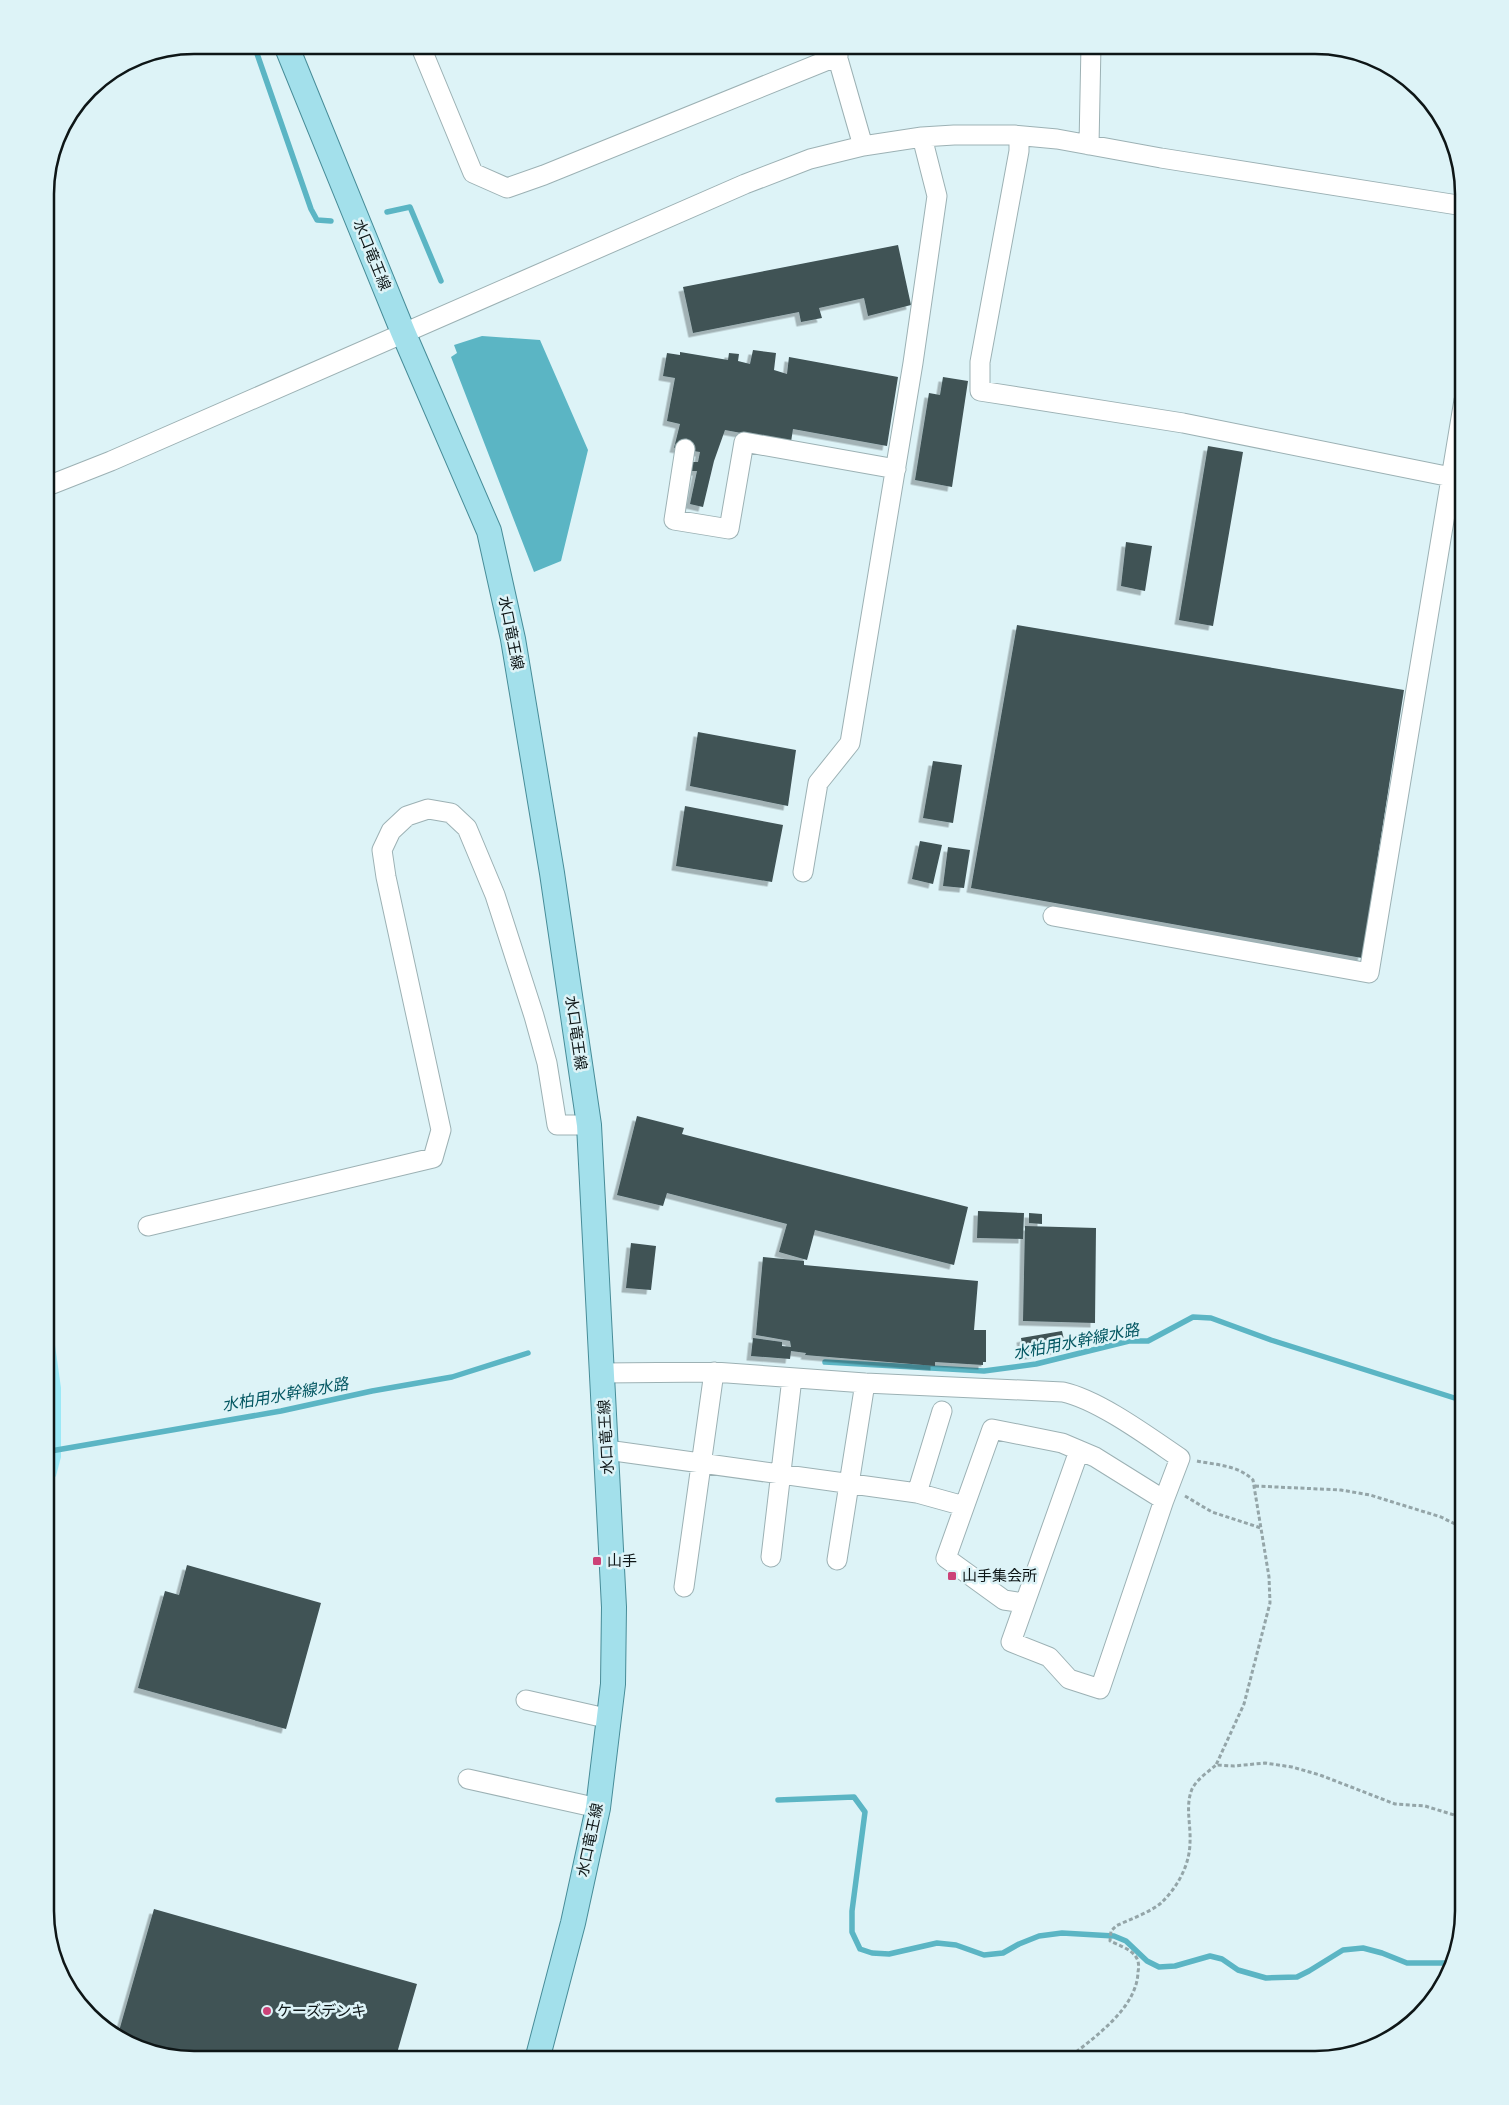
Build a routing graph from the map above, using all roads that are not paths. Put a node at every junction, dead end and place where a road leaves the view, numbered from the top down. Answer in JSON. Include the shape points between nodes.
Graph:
{"nodes":[{"id":1,"x":290,"y":54,"type":"edge"},
{"id":2,"x":424,"y":54,"type":"edge"},
{"id":3,"x":829,"y":54,"type":"edge"},
{"id":4,"x":837,"y":54,"type":"edge"},
{"id":5,"x":1091,"y":54,"type":"edge"},
{"id":6,"x":1019,"y":136,"type":"junction"},
{"id":7,"x":922,"y":137,"type":"junction"},
{"id":8,"x":1089,"y":145,"type":"junction"},
{"id":9,"x":863,"y":146,"type":"junction"},
{"id":10,"x":1455,"y":205,"type":"edge"},
{"id":11,"x":403,"y":332,"type":"junction"},
{"id":12,"x":685,"y":449,"type":"dead end"},
{"id":13,"x":1455,"y":453,"type":"edge"},
{"id":14,"x":896,"y":469,"type":"junction"},
{"id":15,"x":1451,"y":477,"type":"junction"},
{"id":16,"x":54,"y":483,"type":"edge"},
{"id":17,"x":803,"y":872,"type":"dead end"},
{"id":18,"x":1053,"y":916,"type":"dead end"},
{"id":19,"x":589,"y":1125,"type":"junction"},
{"id":20,"x":148,"y":1226,"type":"dead end"},
{"id":21,"x":714,"y":1372,"type":"junction"},
{"id":22,"x":602,"y":1373,"type":"junction"},
{"id":23,"x":792,"y":1378,"type":"junction"},
{"id":24,"x":865,"y":1383,"type":"junction"},
{"id":25,"x":942,"y":1411,"type":"dead end"},
{"id":26,"x":607,"y":1450,"type":"junction"},
{"id":27,"x":1079,"y":1451,"type":"junction"},
{"id":28,"x":700,"y":1462,"type":"junction"},
{"id":29,"x":779,"y":1473,"type":"junction"},
{"id":30,"x":850,"y":1483,"type":"junction"},
{"id":31,"x":918,"y":1493,"type":"junction"},
{"id":32,"x":1167,"y":1494,"type":"junction"},
{"id":33,"x":964,"y":1506,"type":"junction"},
{"id":34,"x":771,"y":1556,"type":"dead end"},
{"id":35,"x":837,"y":1560,"type":"dead end"},
{"id":36,"x":684,"y":1587,"type":"dead end"},
{"id":37,"x":1024,"y":1603,"type":"junction"},
{"id":38,"x":526,"y":1700,"type":"dead end"},
{"id":39,"x":610,"y":1718,"type":"junction"},
{"id":40,"x":468,"y":1779,"type":"dead end"},
{"id":41,"x":598,"y":1808,"type":"junction"},
{"id":42,"x":539,"y":2051,"type":"edge"}],
"edges":[{"from":1,"to":11,"type":"main road","name":"水口竜王線"},
{"from":2,"to":3,"type":"street","via":[[474,173],[507,188],[624,143]]},
{"from":4,"to":9,"type":"street"},
{"from":5,"to":8,"type":"street"},
{"from":6,"to":7,"type":"street"},
{"from":6,"to":8,"type":"street"},
{"from":6,"to":15,"type":"street","via":[[1019,151],[980,362],[980,392],[1183,423]]},
{"from":7,"to":9,"type":"street"},
{"from":7,"to":14,"type":"street","via":[[937,196]]},
{"from":8,"to":10,"type":"street"},
{"from":9,"to":11,"type":"street","via":[[810,159],[745,184]]},
{"from":11,"to":16,"type":"street"},
{"from":11,"to":19,"type":"main road","name":"水口竜王線","via":[[489,530],[513,639]]},
{"from":12,"to":14,"type":"street","via":[[674,520],[730,529],[744,442]]},
{"from":13,"to":15,"type":"street"},
{"from":14,"to":17,"type":"street","via":[[850,744],[818,783]]},
{"from":15,"to":18,"type":"street","via":[[1369,973]]},
{"from":19,"to":20,"type":"street","via":[[557,1125],[534,1016],[495,895],[467,828],[451,812],[428,809],[407,816],[391,831],[382,850],[440,1130],[433,1158]]},
{"from":19,"to":22,"type":"main road","name":"水口竜王線"},
{"from":21,"to":22,"type":"street"},
{"from":21,"to":23,"type":"street"},
{"from":21,"to":28,"type":"street"},
{"from":22,"to":26,"type":"main road","name":"水口竜王線"},
{"from":23,"to":24,"type":"street"},
{"from":23,"to":29,"type":"street"},
{"from":24,"to":30,"type":"street"},
{"from":24,"to":32,"type":"street","via":[[1069,1393],[1085,1399],[1180,1458]]},
{"from":25,"to":31,"type":"street"},
{"from":26,"to":28,"type":"street"},
{"from":26,"to":39,"type":"main road","name":"水口竜王線","via":[[614,1607]]},
{"from":27,"to":32,"type":"street"},
{"from":27,"to":33,"type":"street","via":[[1062,1443],[992,1429]]},
{"from":27,"to":37,"type":"street"},
{"from":28,"to":29,"type":"street"},
{"from":28,"to":36,"type":"street"},
{"from":29,"to":30,"type":"street"},
{"from":29,"to":34,"type":"street"},
{"from":30,"to":31,"type":"street"},
{"from":30,"to":35,"type":"street"},
{"from":31,"to":33,"type":"street"},
{"from":32,"to":37,"type":"street","via":[[1100,1689],[1069,1680],[1049,1657],[1011,1642]]},
{"from":33,"to":37,"type":"street","via":[[946,1558],[1004,1600]]},
{"from":38,"to":39,"type":"street"},
{"from":39,"to":41,"type":"main road","name":"水口竜王線"},
{"from":40,"to":41,"type":"street"},
{"from":41,"to":42,"type":"main road","name":"水口竜王線","via":[[573,1923]]}]}
